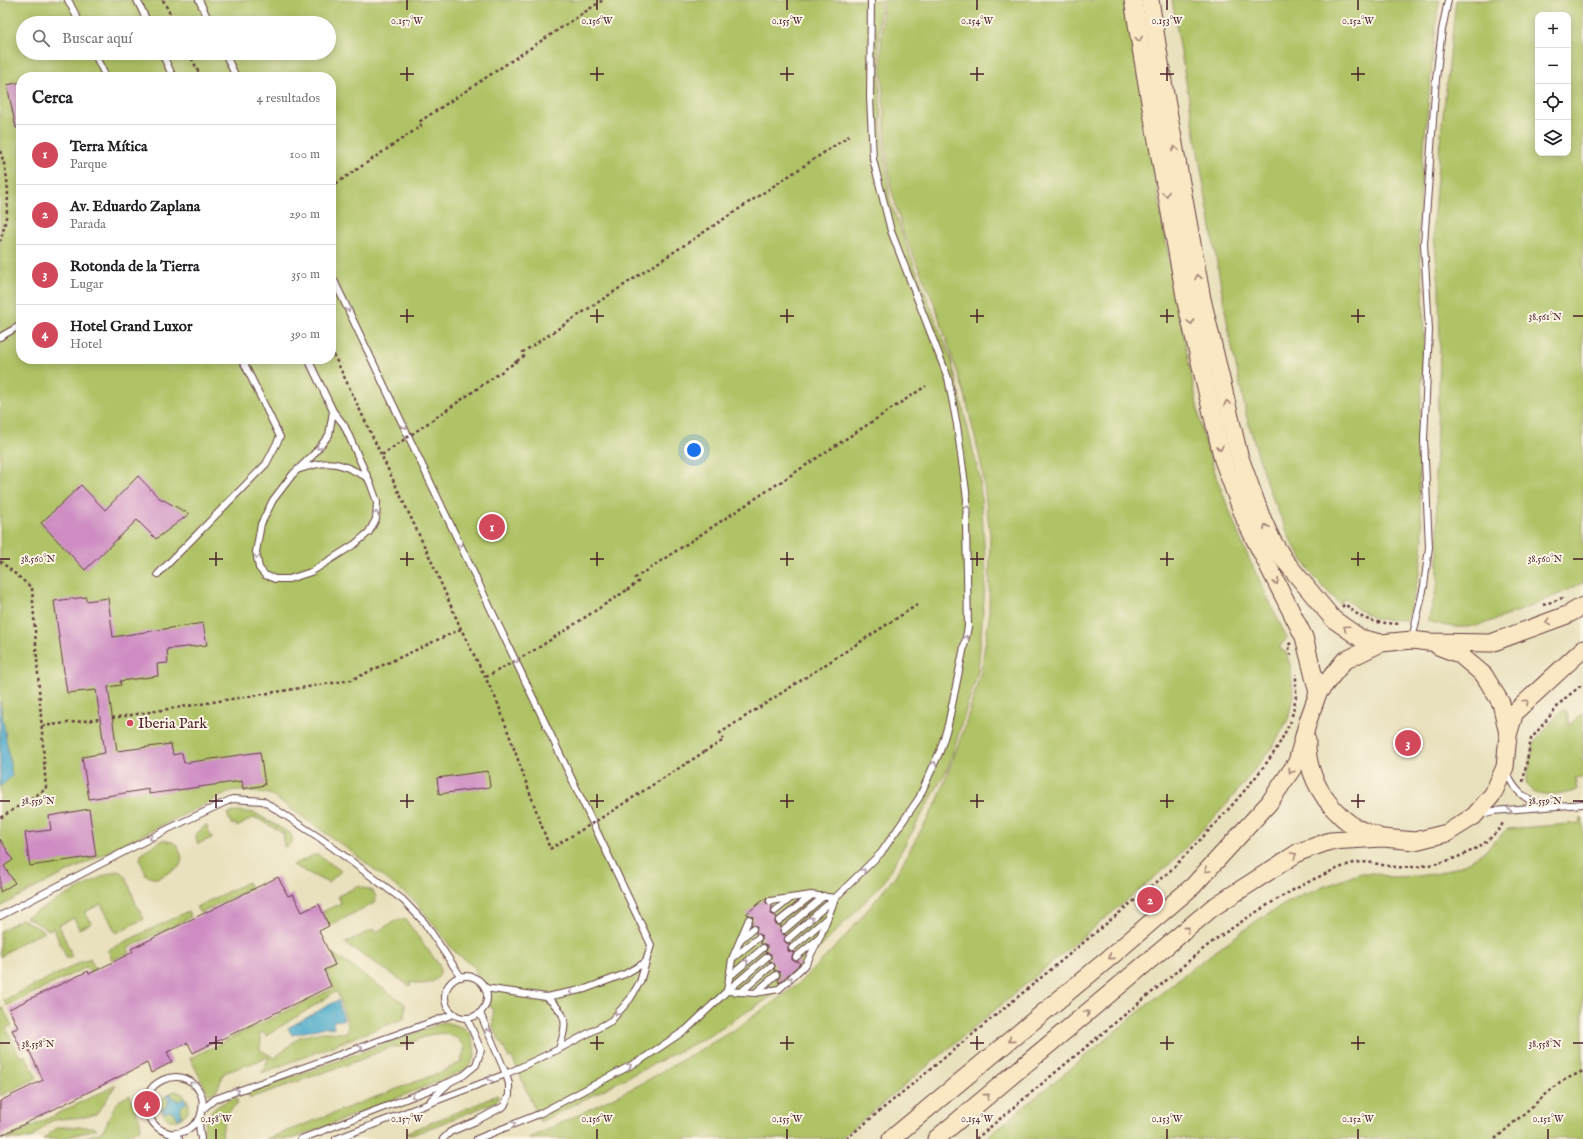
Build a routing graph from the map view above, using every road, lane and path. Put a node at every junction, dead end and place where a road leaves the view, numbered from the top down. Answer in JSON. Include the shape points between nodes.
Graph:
{"nodes":[{"id":1,"x":68,"y":0,"type":"edge"},
{"id":2,"x":137,"y":0,"type":"edge"},
{"id":3,"x":163,"y":0,"type":"edge"},
{"id":4,"x":199,"y":0,"type":"edge"},
{"id":5,"x":603,"y":0,"type":"edge"},
{"id":6,"x":871,"y":0,"type":"edge"},
{"id":7,"x":1133,"y":0,"type":"edge"},
{"id":8,"x":1150,"y":0,"type":"edge"},
{"id":9,"x":1448,"y":0,"type":"edge"},
{"id":10,"x":76,"y":16,"type":"edge"},
{"id":11,"x":145,"y":16,"type":"edge"},
{"id":12,"x":171,"y":16,"type":"edge"},
{"id":13,"x":207,"y":16,"type":"edge"},
{"id":14,"x":98,"y":60,"type":"edge"},
{"id":15,"x":166,"y":60,"type":"edge"},
{"id":16,"x":192,"y":60,"type":"edge"},
{"id":17,"x":228,"y":60,"type":"edge"},
{"id":18,"x":104,"y":72,"type":"edge"},
{"id":19,"x":172,"y":72,"type":"edge"},
{"id":20,"x":198,"y":72,"type":"edge"},
{"id":21,"x":234,"y":72,"type":"edge"},
{"id":22,"x":849,"y":136,"type":"dead end"},
{"id":23,"x":0,"y":151,"type":"edge"},
{"id":24,"x":336,"y":184,"type":"edge"},
{"id":25,"x":0,"y":241,"type":"edge"},
{"id":26,"x":336,"y":284,"type":"edge"},
{"id":27,"x":16,"y":328,"type":"edge"},
{"id":28,"x":0,"y":337,"type":"edge"},
{"id":29,"x":336,"y":359,"type":"edge"},
{"id":30,"x":244,"y":364,"type":"edge"},
{"id":31,"x":310,"y":364,"type":"edge"},
{"id":32,"x":926,"y":386,"type":"dead end"},
{"id":33,"x":333,"y":411,"type":"junction"},
{"id":34,"x":382,"y":455,"type":"junction"},
{"id":35,"x":298,"y":470,"type":"junction"},
{"id":36,"x":368,"y":478,"type":"junction"},
{"id":37,"x":0,"y":561,"type":"edge"},
{"id":38,"x":158,"y":574,"type":"dead end"},
{"id":39,"x":1569,"y":595,"type":"dead end"},
{"id":40,"x":917,"y":605,"type":"dead end"},
{"id":41,"x":1542,"y":606,"type":"dead end"},
{"id":42,"x":1583,"y":606,"type":"edge"},
{"id":43,"x":1333,"y":619,"type":"junction"},
{"id":44,"x":461,"y":629,"type":"junction"},
{"id":45,"x":1413,"y":632,"type":"junction"},
{"id":46,"x":1304,"y":636,"type":"junction"},
{"id":47,"x":1428,"y":642,"type":"junction"},
{"id":48,"x":1381,"y":643,"type":"junction"},
{"id":49,"x":1583,"y":649,"type":"edge"},
{"id":50,"x":1292,"y":658,"type":"dead end"},
{"id":51,"x":1296,"y":671,"type":"dead end"},
{"id":52,"x":486,"y":677,"type":"junction"},
{"id":53,"x":1583,"y":684,"type":"edge"},
{"id":54,"x":1318,"y":693,"type":"junction"},
{"id":55,"x":112,"y":718,"type":"dead end"},
{"id":56,"x":100,"y":719,"type":"dead end"},
{"id":57,"x":1308,"y":721,"type":"junction"},
{"id":58,"x":42,"y":726,"type":"junction"},
{"id":59,"x":1508,"y":735,"type":"junction"},
{"id":60,"x":1505,"y":767,"type":"junction"},
{"id":61,"x":1518,"y":792,"type":"junction"},
{"id":62,"x":1583,"y":804,"type":"edge"},
{"id":63,"x":1544,"y":807,"type":"junction"},
{"id":64,"x":1509,"y":811,"type":"junction"},
{"id":65,"x":1474,"y":816,"type":"junction"},
{"id":66,"x":0,"y":818,"type":"edge"},
{"id":67,"x":1383,"y":838,"type":"junction"},
{"id":68,"x":811,"y":895,"type":"junction"},
{"id":69,"x":824,"y":896,"type":"junction"},
{"id":70,"x":791,"y":898,"type":"junction"},
{"id":71,"x":835,"y":898,"type":"junction"},
{"id":72,"x":770,"y":901,"type":"dead end"},
{"id":73,"x":775,"y":911,"type":"dead end"},
{"id":74,"x":0,"y":916,"type":"edge"},
{"id":75,"x":828,"y":917,"type":"junction"},
{"id":76,"x":749,"y":919,"type":"dead end"},
{"id":77,"x":779,"y":921,"type":"dead end"},
{"id":78,"x":754,"y":929,"type":"dead end"},
{"id":79,"x":784,"y":930,"type":"dead end"},
{"id":80,"x":820,"y":937,"type":"junction"},
{"id":81,"x":758,"y":938,"type":"dead end"},
{"id":82,"x":788,"y":939,"type":"dead end"},
{"id":83,"x":740,"y":940,"type":"junction"},
{"id":84,"x":763,"y":948,"type":"dead end"},
{"id":85,"x":792,"y":948,"type":"dead end"},
{"id":86,"x":767,"y":957,"type":"dead end"},
{"id":87,"x":796,"y":957,"type":"dead end"},
{"id":88,"x":732,"y":959,"type":"junction"},
{"id":89,"x":646,"y":962,"type":"junction"},
{"id":90,"x":771,"y":966,"type":"dead end"},
{"id":91,"x":776,"y":975,"type":"dead end"},
{"id":92,"x":461,"y":977,"type":"junction"},
{"id":93,"x":729,"y":977,"type":"junction"},
{"id":94,"x":485,"y":988,"type":"junction"},
{"id":95,"x":727,"y":991,"type":"junction"},
{"id":96,"x":741,"y":992,"type":"junction"},
{"id":97,"x":755,"y":993,"type":"junction"},
{"id":98,"x":546,"y":997,"type":"junction"},
{"id":99,"x":480,"y":1013,"type":"junction"},
{"id":100,"x":454,"y":1014,"type":"junction"},
{"id":101,"x":467,"y":1018,"type":"junction"},
{"id":102,"x":559,"y":1049,"type":"junction"},
{"id":103,"x":1583,"y":1071,"type":"edge"},
{"id":104,"x":506,"y":1074,"type":"junction"},
{"id":105,"x":450,"y":1082,"type":"junction"},
{"id":106,"x":428,"y":1103,"type":"junction"},
{"id":107,"x":203,"y":1109,"type":"junction"},
{"id":108,"x":200,"y":1118,"type":"junction"},
{"id":109,"x":168,"y":1133,"type":"junction"},
{"id":110,"x":179,"y":1139,"type":"edge"},
{"id":111,"x":201,"y":1139,"type":"edge"},
{"id":112,"x":301,"y":1139,"type":"edge"},
{"id":113,"x":336,"y":1139,"type":"edge"},
{"id":114,"x":443,"y":1139,"type":"edge"},
{"id":115,"x":477,"y":1139,"type":"edge"},
{"id":116,"x":846,"y":1139,"type":"edge"},
{"id":117,"x":891,"y":1139,"type":"edge"},
{"id":118,"x":936,"y":1139,"type":"edge"},
{"id":119,"x":976,"y":1139,"type":"edge"},
{"id":120,"x":1495,"y":1139,"type":"edge"}],
"edges":[{"from":1,"to":10,"type":"lane"},
{"from":2,"to":11,"type":"lane"},
{"from":3,"to":12,"type":"path"},
{"from":4,"to":13,"type":"lane"},
{"from":5,"to":24,"type":"path","via":[[419,122],[421,126]]},
{"from":71,"to":6,"type":"lane","one_way":true,"via":[[881,853],[919,798],[940,751],[948,725],[968,627],[967,499],[948,378],[891,231],[873,159],[870,97]]},
{"from":7,"to":46,"type":"main road","one_way":true,"via":[[1186,302],[1223,460],[1246,522]]},
{"from":43,"to":8,"type":"main road","one_way":true,"via":[[1285,561],[1272,540],[1239,455],[1202,299]]},
{"from":9,"to":45,"type":"lane","via":[[1436,79],[1424,244],[1429,330],[1424,439],[1429,547],[1424,586]]},
{"from":14,"to":18,"type":"lane"},
{"from":15,"to":19,"type":"lane"},
{"from":16,"to":20,"type":"path"},
{"from":17,"to":21,"type":"lane"},
{"from":22,"to":34,"type":"path","bridge":true,"via":[[523,352],[524,356]]},
{"from":23,"to":25,"type":"path","via":[[8,196],[8,215]]},
{"from":26,"to":89,"type":"lane","one_way":true,"via":[[651,945]]},
{"from":27,"to":28,"type":"lane"},
{"from":29,"to":34,"type":"path"},
{"from":30,"to":38,"type":"lane","via":[[280,437],[266,464]]},
{"from":31,"to":33,"type":"lane"},
{"from":32,"to":52,"type":"path","bridge":true,"via":[[635,578],[638,582],[627,590],[538,648]]},
{"from":33,"to":35,"type":"lane","one_way":true,"via":[[329,435]]},
{"from":33,"to":36,"type":"lane","via":[[344,425]]},
{"from":34,"to":44,"type":"path"},
{"from":35,"to":36,"type":"lane","via":[[319,463],[334,463],[347,466]]},
{"from":35,"to":36,"type":"lane","one_way":true,"via":[[273,500],[261,524],[256,552],[259,568],[265,575],[275,579],[289,579],[311,572],[369,532],[376,519],[377,502]]},
{"from":37,"to":58,"type":"path","via":[[32,588]]},
{"from":39,"to":41,"type":"path"},
{"from":40,"to":52,"type":"path","bridge":true,"via":[[720,733],[724,740],[550,849]]},
{"from":42,"to":47,"type":"main road","one_way":true,"via":[[1567,615],[1491,643]]},
{"from":43,"to":45,"type":"path","via":[[1345,604],[1364,619]]},
{"from":48,"to":43,"type":"main road","one_way":true,"via":[[1360,638]]},
{"from":44,"to":52,"type":"path"},
{"from":44,"to":55,"type":"path","via":[[351,680]]},
{"from":45,"to":47,"type":"main road"},
{"from":45,"to":48,"type":"main road"},
{"from":46,"to":50,"type":"path","via":[[1288,644]]},
{"from":46,"to":54,"type":"main road"},
{"from":47,"to":59,"type":"main road","via":[[1459,654],[1484,675],[1501,703]]},
{"from":48,"to":54,"type":"main road","via":[[1344,661]]},
{"from":59,"to":49,"type":"main road","one_way":true,"via":[[1515,712]]},
{"from":51,"to":116,"type":"path","via":[[1296,696],[1291,721],[1274,753],[1207,834],[1170,871]]},
{"from":53,"to":61,"type":"path","via":[[1563,700],[1531,739],[1523,782]]},
{"from":54,"to":57,"type":"main road"},
{"from":56,"to":58,"type":"path"},
{"from":57,"to":67,"type":"main road","via":[[1307,752],[1314,781],[1331,807],[1354,826]]},
{"from":57,"to":117,"type":"main road","one_way":true,"via":[[1297,762],[1269,803],[1193,886]]},
{"from":58,"to":66,"type":"path","via":[[46,789]]},
{"from":59,"to":60,"type":"main road"},
{"from":60,"to":61,"type":"lane"},
{"from":60,"to":65,"type":"main road","via":[[1493,794]]},
{"from":61,"to":63,"type":"lane"},
{"from":62,"to":63,"type":"lane"},
{"from":64,"to":63,"type":"lane","one_way":true},
{"from":64,"to":65,"type":"lane","via":[[1493,811]]},
{"from":64,"to":119,"type":"path","via":[[1500,829],[1462,855],[1427,866],[1397,867],[1371,862],[1349,864],[1297,888],[1219,938]]},
{"from":65,"to":67,"type":"main road","via":[[1440,835],[1415,841]]},
{"from":118,"to":67,"type":"main road","one_way":true,"via":[[1212,908],[1299,852],[1330,841]]},
{"from":68,"to":69,"type":"lane"},
{"from":68,"to":70,"type":"lane"},
{"from":68,"to":77,"type":"lane"},
{"from":69,"to":71,"type":"lane"},
{"from":69,"to":79,"type":"lane"},
{"from":70,"to":72,"type":"lane"},
{"from":70,"to":73,"type":"lane"},
{"from":71,"to":75,"type":"lane"},
{"from":82,"to":71,"type":"lane","one_way":true},
{"from":92,"to":74,"type":"lane","one_way":true,"via":[[424,922],[403,900],[320,838],[263,800],[232,799],[168,829]]},
{"from":75,"to":80,"type":"lane"},
{"from":75,"to":85,"type":"lane"},
{"from":76,"to":83,"type":"lane"},
{"from":78,"to":83,"type":"lane"},
{"from":80,"to":87,"type":"lane"},
{"from":97,"to":80,"type":"lane","one_way":true,"via":[[779,989],[806,964]]},
{"from":81,"to":88,"type":"lane"},
{"from":83,"to":88,"type":"lane"},
{"from":93,"to":84,"type":"lane","one_way":true},
{"from":86,"to":95,"type":"lane"},
{"from":88,"to":93,"type":"lane"},
{"from":89,"to":98,"type":"lane","one_way":true,"via":[[585,990]]},
{"from":89,"to":102,"type":"lane","one_way":true,"via":[[640,982],[630,999],[611,1021]]},
{"from":90,"to":96,"type":"lane"},
{"from":91,"to":97,"type":"lane"},
{"from":92,"to":94,"type":"lane","via":[[475,978]]},
{"from":92,"to":100,"type":"lane","via":[[446,990],[446,1003]]},
{"from":93,"to":95,"type":"lane"},
{"from":94,"to":98,"type":"lane"},
{"from":94,"to":99,"type":"lane","via":[[487,1001]]},
{"from":95,"to":96,"type":"lane"},
{"from":115,"to":95,"type":"lane","one_way":true,"via":[[540,1114],[641,1060],[687,1029]]},
{"from":96,"to":97,"type":"lane"},
{"from":98,"to":102,"type":"lane","via":[[557,1006],[565,1019]]},
{"from":99,"to":101,"type":"lane"},
{"from":104,"to":99,"type":"lane","one_way":true},
{"from":100,"to":101,"type":"lane"},
{"from":107,"to":100,"type":"lane","one_way":true,"via":[[215,1099]]},
{"from":101,"to":105,"type":"lane","via":[[481,1050],[476,1065],[464,1076]]},
{"from":102,"to":104,"type":"lane"},
{"from":103,"to":120,"type":"path","via":[[1560,1082]]},
{"from":104,"to":106,"type":"lane","one_way":true},
{"from":104,"to":114,"type":"lane","via":[[509,1095],[504,1106],[450,1132]]},
{"from":105,"to":106,"type":"lane"},
{"from":105,"to":112,"type":"lane","one_way":true},
{"from":106,"to":113,"type":"lane"},
{"from":107,"to":108,"type":"lane"},
{"from":107,"to":109,"type":"lane","one_way":true,"via":[[203,1099],[199,1090],[189,1080],[175,1076],[157,1082],[147,1097],[147,1110],[152,1123]]},
{"from":108,"to":109,"type":"lane","via":[[186,1131]]},
{"from":108,"to":111,"type":"lane"},
{"from":109,"to":110,"type":"lane"}]}
